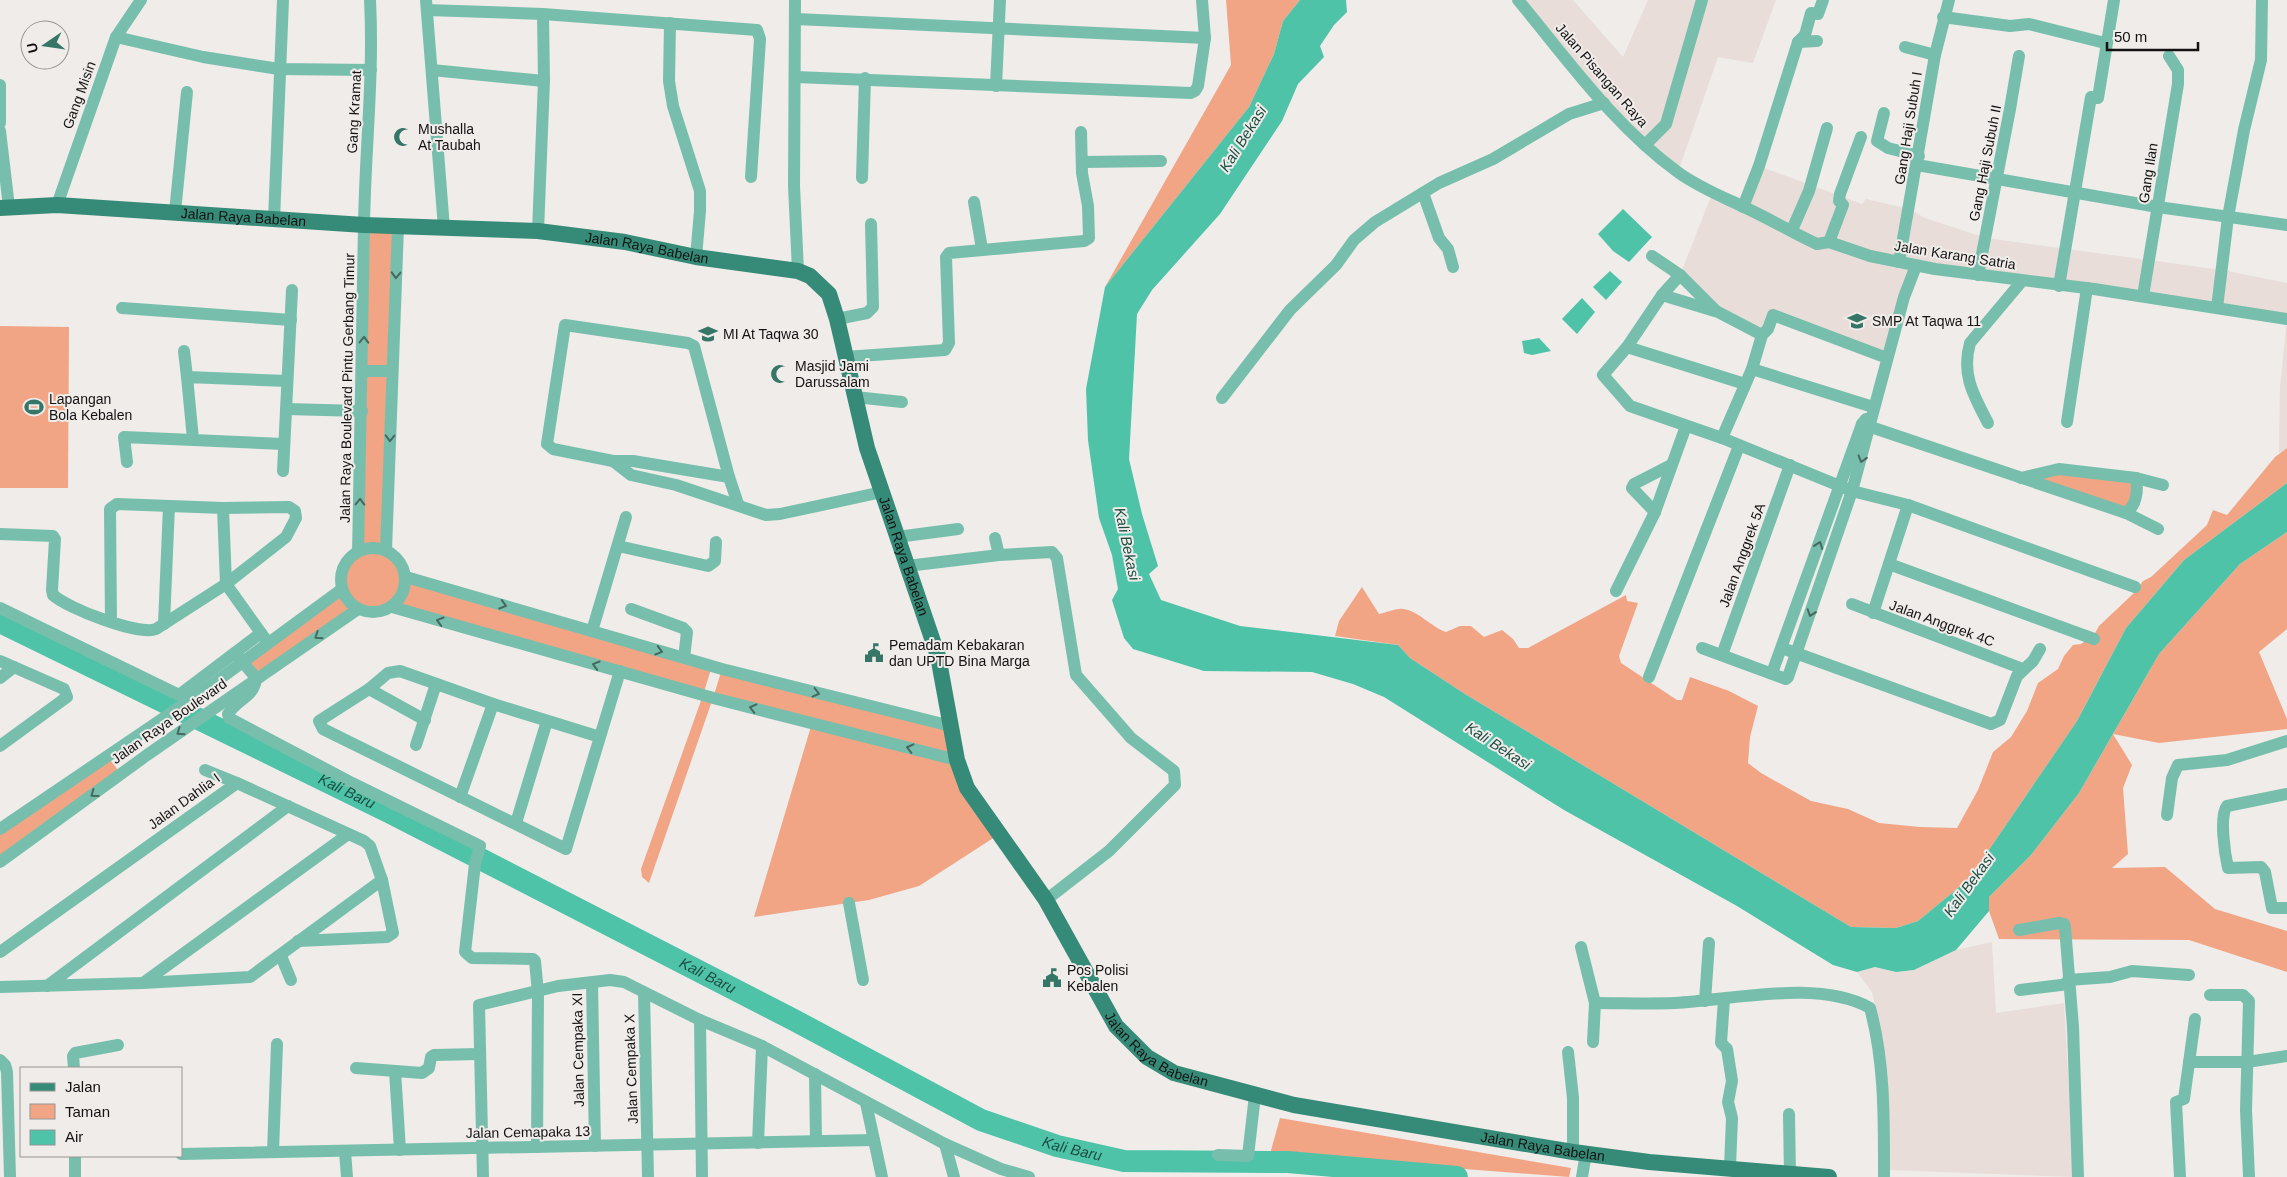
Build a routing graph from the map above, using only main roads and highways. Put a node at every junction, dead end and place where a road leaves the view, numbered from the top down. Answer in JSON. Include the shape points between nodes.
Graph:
{"nodes":[{"id":1,"x":4,"y":208,"type":"edge"},
{"id":2,"x":1790,"y":1176,"type":"edge"},
{"id":3,"x":1829,"y":1177,"type":"edge"}],
"edges":[{"from":1,"to":2,"type":"main road","name":"Jalan Raya Babelan","via":[[57,205],[364,225],[538,230],[798,271],[810,276],[828,294],[837,319],[868,448],[938,656],[957,760],[967,788],[1046,900],[1116,1026],[1147,1057],[1174,1074],[1294,1105],[1648,1162],[1730,1167]]},
{"from":2,"to":3,"type":"main road","name":"Jalan Raya Babelan"}]}
